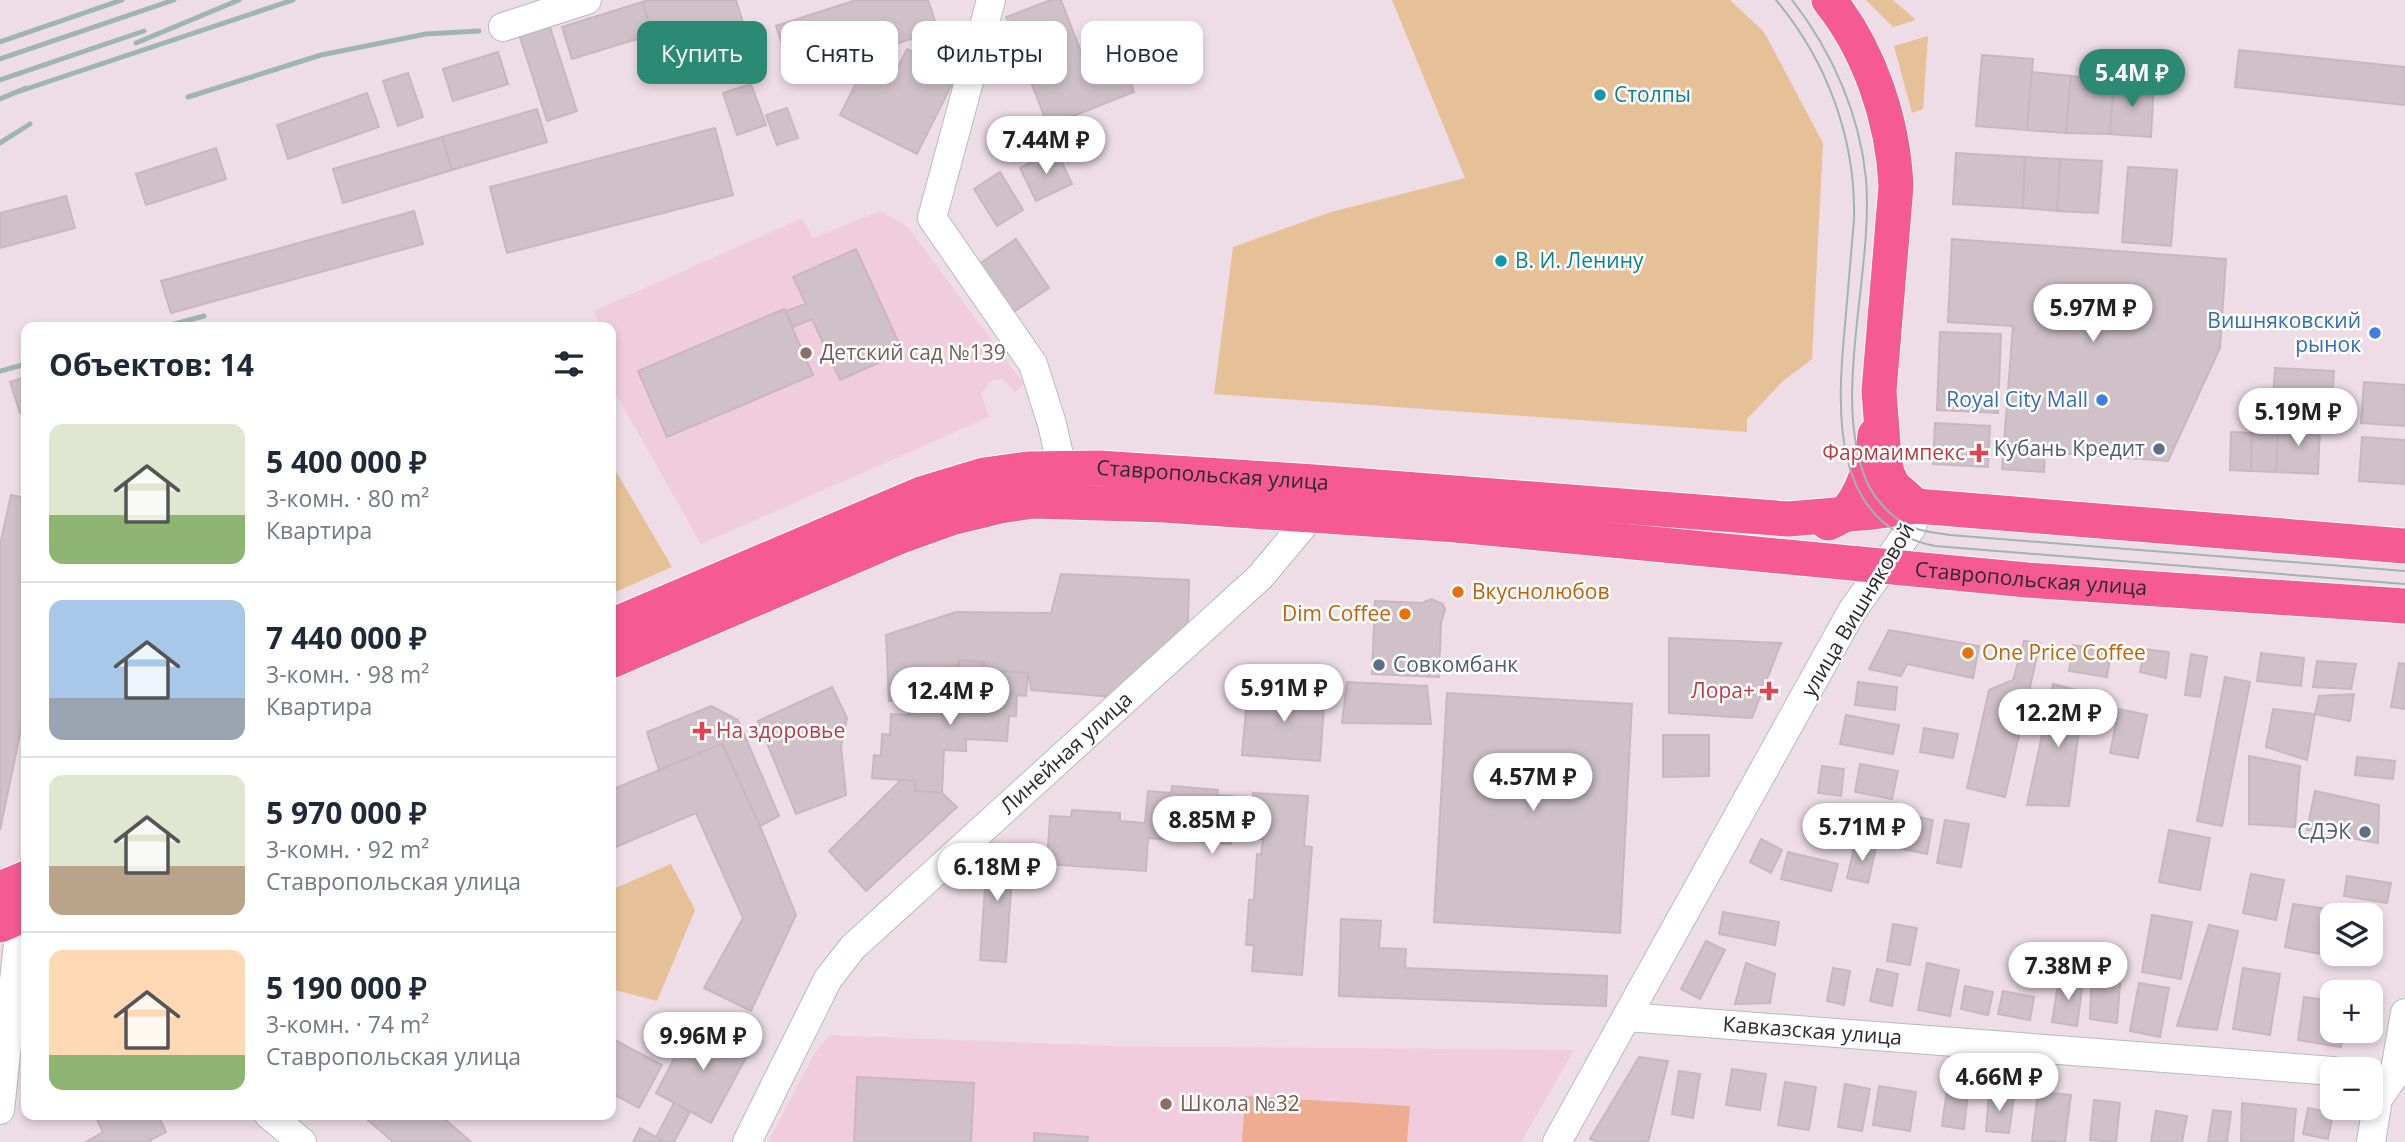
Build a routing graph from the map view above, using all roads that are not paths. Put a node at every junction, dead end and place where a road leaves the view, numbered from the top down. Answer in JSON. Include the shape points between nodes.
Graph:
{"nodes":[{"id":1,"x":586,"y":0,"type":"edge"},
{"id":2,"x":991,"y":0,"type":"edge"},
{"id":3,"x":1829,"y":0,"type":"edge"},
{"id":4,"x":503,"y":27,"type":"dead end"},
{"id":5,"x":1879,"y":391,"type":"junction"},
{"id":6,"x":1062,"y":468,"type":"junction"},
{"id":7,"x":1916,"y":506,"type":"junction"},
{"id":8,"x":1312,"y":515,"type":"junction"},
{"id":9,"x":1843,"y":515,"type":"junction"},
{"id":10,"x":1574,"y":535,"type":"junction"},
{"id":11,"x":2405,"y":546,"type":"edge"},
{"id":12,"x":1885,"y":568,"type":"junction"},
{"id":13,"x":2405,"y":606,"type":"edge"},
{"id":14,"x":616,"y":624,"type":"edge"},
{"id":15,"x":616,"y":659,"type":"edge"},
{"id":16,"x":15,"y":905,"type":"edge"},
{"id":17,"x":2405,"y":1013,"type":"edge"},
{"id":18,"x":1628,"y":1017,"type":"junction"},
{"id":19,"x":2320,"y":1070,"type":"edge"},
{"id":20,"x":2390,"y":1075,"type":"edge"},
{"id":21,"x":0,"y":1110,"type":"edge"},
{"id":22,"x":275,"y":1120,"type":"edge"},
{"id":23,"x":302,"y":1142,"type":"edge"},
{"id":24,"x":747,"y":1142,"type":"edge"},
{"id":25,"x":1558,"y":1142,"type":"edge"},
{"id":26,"x":2371,"y":1142,"type":"edge"}],
"edges":[{"from":1,"to":4,"type":"street"},
{"from":2,"to":6,"type":"street","via":[[932,218],[1033,364]]},
{"from":3,"to":5,"type":"main road","name":"улица Вишняковой","via":[[1874,82],[1894,158],[1896,186]]},
{"from":5,"to":7,"type":"main road","name":"улица Вишняковой","via":[[1887,472],[1893,486]]},
{"from":5,"to":9,"type":"main road","via":[[1871,458],[1854,501]]},
{"from":6,"to":9,"type":"main road","name":"Ставропольская улица","via":[[1314,482],[1788,519]]},
{"from":6,"to":14,"type":"main road","name":"Ставропольская улица","via":[[984,475],[921,494]]},
{"from":7,"to":9,"type":"main road","name":"Ставропольская улица"},
{"from":7,"to":11,"type":"main road","name":"Ставропольская улица"},
{"from":7,"to":12,"type":"street","name":"улица Вишняковой","via":[[1912,527]]},
{"from":8,"to":10,"type":"main road","name":"Ставропольская улица"},
{"from":8,"to":15,"type":"main road","name":"Ставропольская улица","via":[[1065,501],[1000,506],[901,536]]},
{"from":8,"to":24,"type":"street","name":"Линейная улица","via":[[1260,577],[853,947],[828,979]]},
{"from":9,"to":10,"type":"main road","name":"Ставропольская улица","via":[[1788,534]]},
{"from":10,"to":12,"type":"main road","name":"Ставропольская улица"},
{"from":12,"to":13,"type":"main road","name":"Ставропольская улица"},
{"from":12,"to":18,"type":"street","name":"улица Вишняковой","via":[[1852,611]]},
{"from":16,"to":21,"type":"street"},
{"from":17,"to":20,"type":"street"},
{"from":18,"to":19,"type":"street","name":"Кавказская улица"},
{"from":18,"to":25,"type":"street","name":"улица Вишняковой"},
{"from":20,"to":26,"type":"street","via":[[2378,1099]]},
{"from":22,"to":23,"type":"street"}]}
